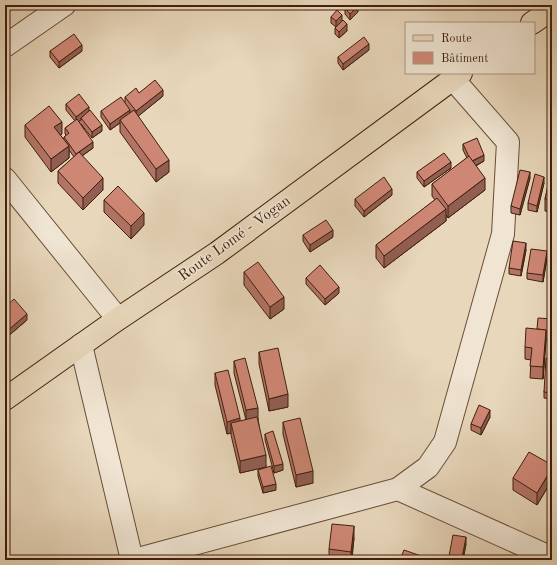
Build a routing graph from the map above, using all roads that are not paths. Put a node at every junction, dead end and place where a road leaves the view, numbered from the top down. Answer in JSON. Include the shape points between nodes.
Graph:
{"nodes":[{"id":1,"x":64,"y":5,"type":"edge"},
{"id":2,"x":552,"y":9,"type":"edge"},
{"id":3,"x":533,"y":22,"type":"edge"},
{"id":4,"x":5,"y":46,"type":"edge"},
{"id":5,"x":457,"y":76,"type":"edge"},
{"id":6,"x":5,"y":179,"type":"edge"},
{"id":7,"x":118,"y":319,"type":"junction"},
{"id":8,"x":81,"y":345,"type":"junction"},
{"id":9,"x":5,"y":399,"type":"edge"},
{"id":10,"x":398,"y":488,"type":"junction"},
{"id":11,"x":552,"y":558,"type":"edge"},
{"id":12,"x":133,"y":560,"type":"edge"}],
"edges":[{"from":1,"to":4,"type":"street"},
{"from":2,"to":3,"type":"main road"},
{"from":5,"to":7,"type":"main road","name":"Route Lomé - Vogan","via":[[217,253]]},
{"from":5,"to":10,"type":"street","via":[[508,142],[503,234],[445,442],[428,467]]},
{"from":6,"to":7,"type":"street"},
{"from":7,"to":8,"type":"main road","name":"Route Lomé - Vogan"},
{"from":8,"to":9,"type":"main road","name":"Route Lomé - Vogan"},
{"from":8,"to":12,"type":"street"},
{"from":10,"to":11,"type":"street"},
{"from":10,"to":12,"type":"street"}]}
